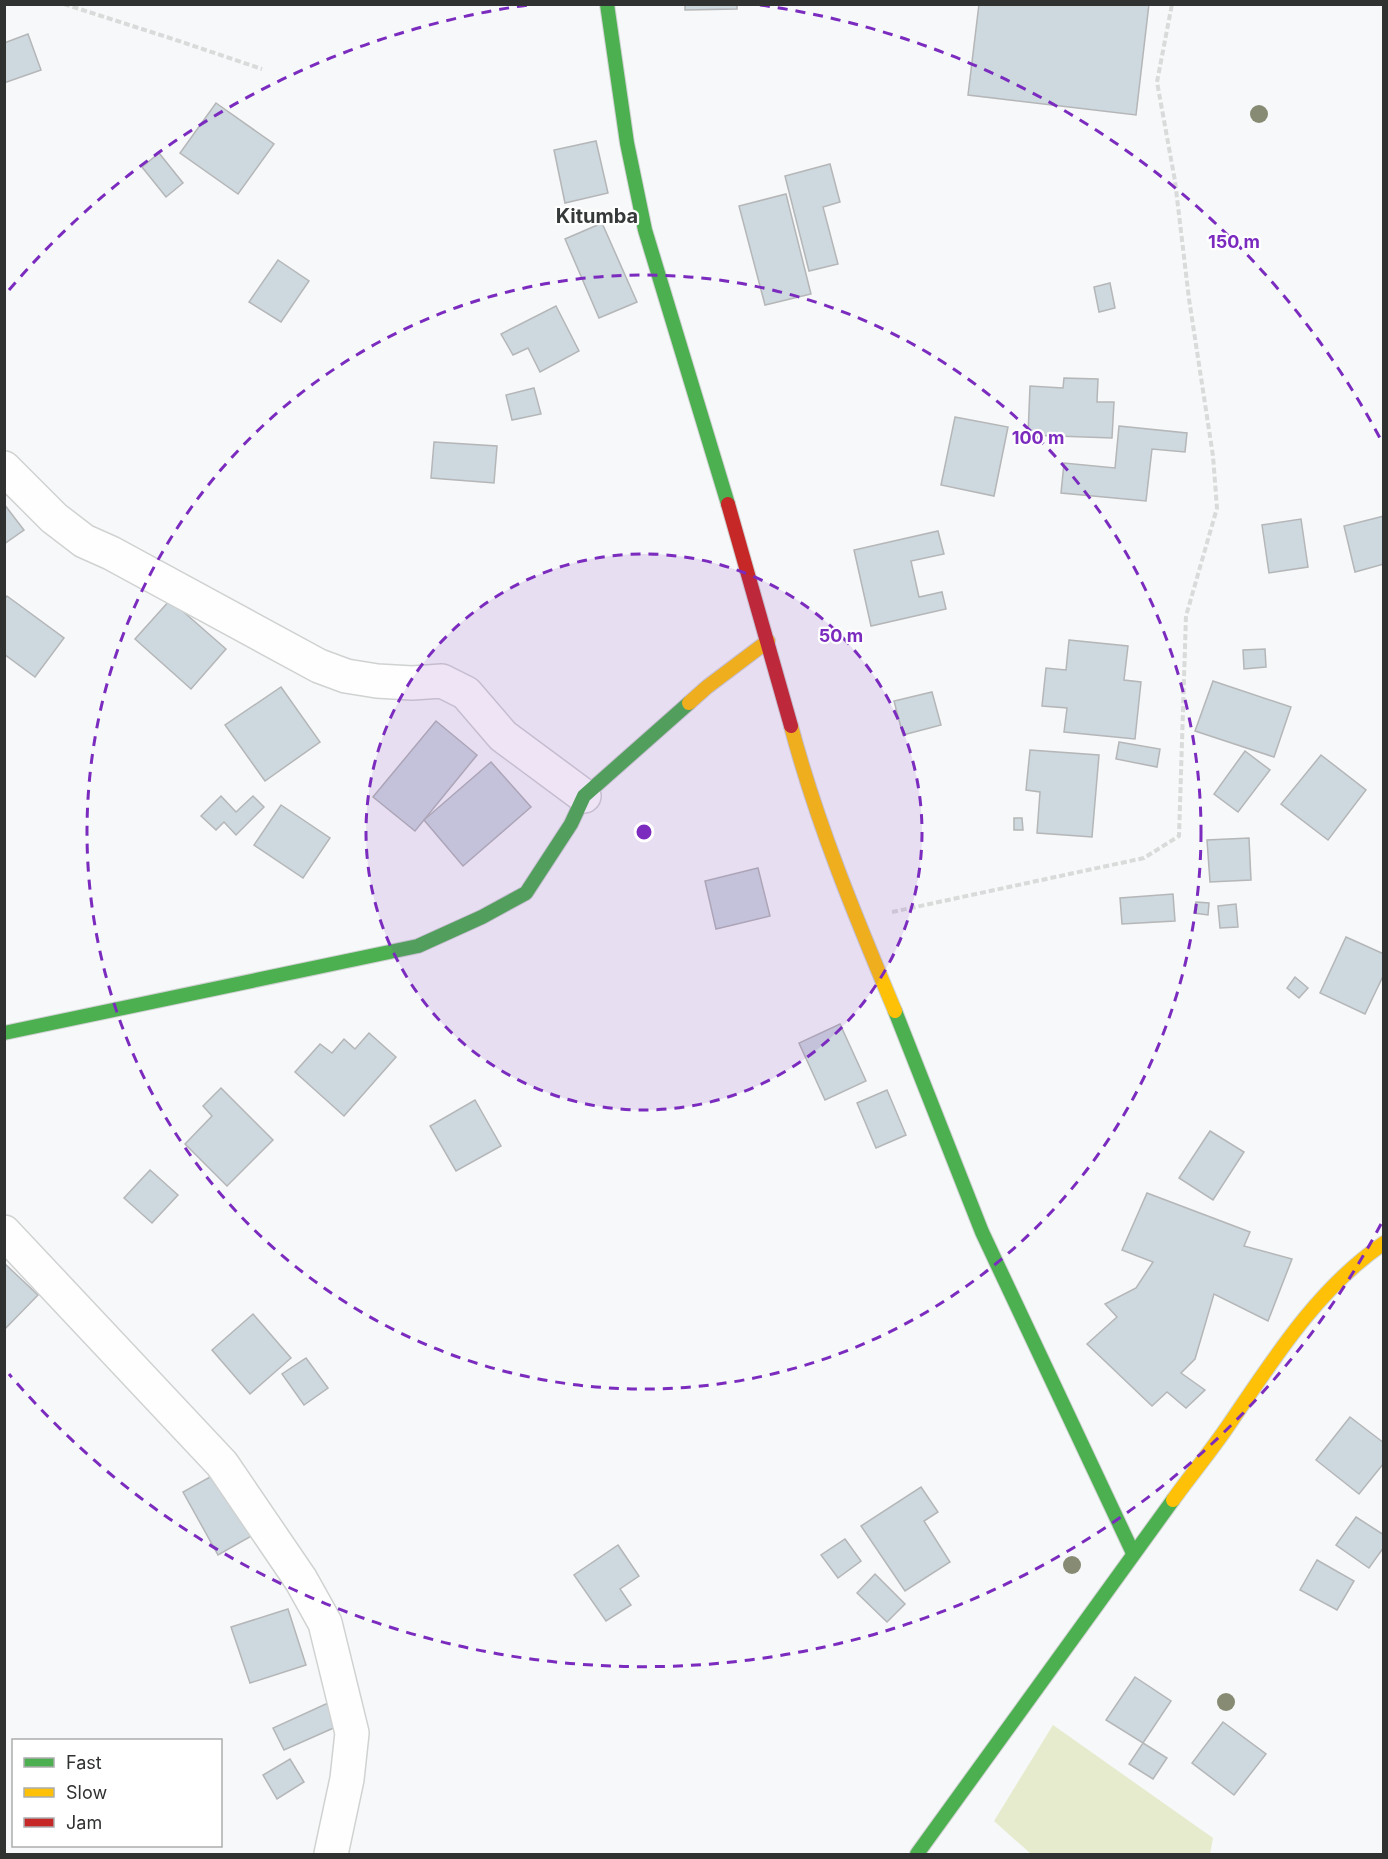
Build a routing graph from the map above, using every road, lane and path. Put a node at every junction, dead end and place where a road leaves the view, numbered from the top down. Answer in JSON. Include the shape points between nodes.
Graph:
{"nodes":[{"id":1,"x":64,"y":4,"type":"edge"},
{"id":2,"x":607,"y":4,"type":"edge"},
{"id":3,"x":1172,"y":4,"type":"edge"},
{"id":4,"x":261,"y":69,"type":"dead end"},
{"id":5,"x":4,"y":468,"type":"edge"},
{"id":6,"x":768,"y":641,"type":"junction"},
{"id":7,"x":584,"y":796,"type":"junction"},
{"id":8,"x":856,"y":920,"type":"junction"},
{"id":9,"x":4,"y":1033,"type":"edge"},
{"id":10,"x":4,"y":1232,"type":"edge"},
{"id":11,"x":1383,"y":1243,"type":"edge"},
{"id":12,"x":1133,"y":1553,"type":"junction"},
{"id":13,"x":331,"y":1854,"type":"edge"},
{"id":14,"x":917,"y":1854,"type":"edge"}],
"edges":[{"from":1,"to":4,"type":"path"},
{"from":2,"to":6,"type":"street","via":[[627,143],[645,230]]},
{"from":3,"to":8,"type":"path","via":[[1157,82],[1175,181],[1217,508],[1186,616],[1179,836],[1144,858]]},
{"from":5,"to":7,"type":"street","via":[[54,518],[84,541],[319,666],[377,681],[442,681],[466,693],[503,736]]},
{"from":6,"to":7,"type":"street","via":[[707,687]]},
{"from":6,"to":8,"type":"street","via":[[801,763]]},
{"from":7,"to":9,"type":"street","via":[[571,824],[526,893],[418,946]]},
{"from":8,"to":12,"type":"street","via":[[982,1232]]},
{"from":10,"to":13,"type":"street","via":[[222,1464],[301,1580],[325,1623],[352,1733],[348,1779]]},
{"from":11,"to":12,"type":"street","via":[[1329,1290],[1277,1354]]},
{"from":12,"to":14,"type":"street"}]}
